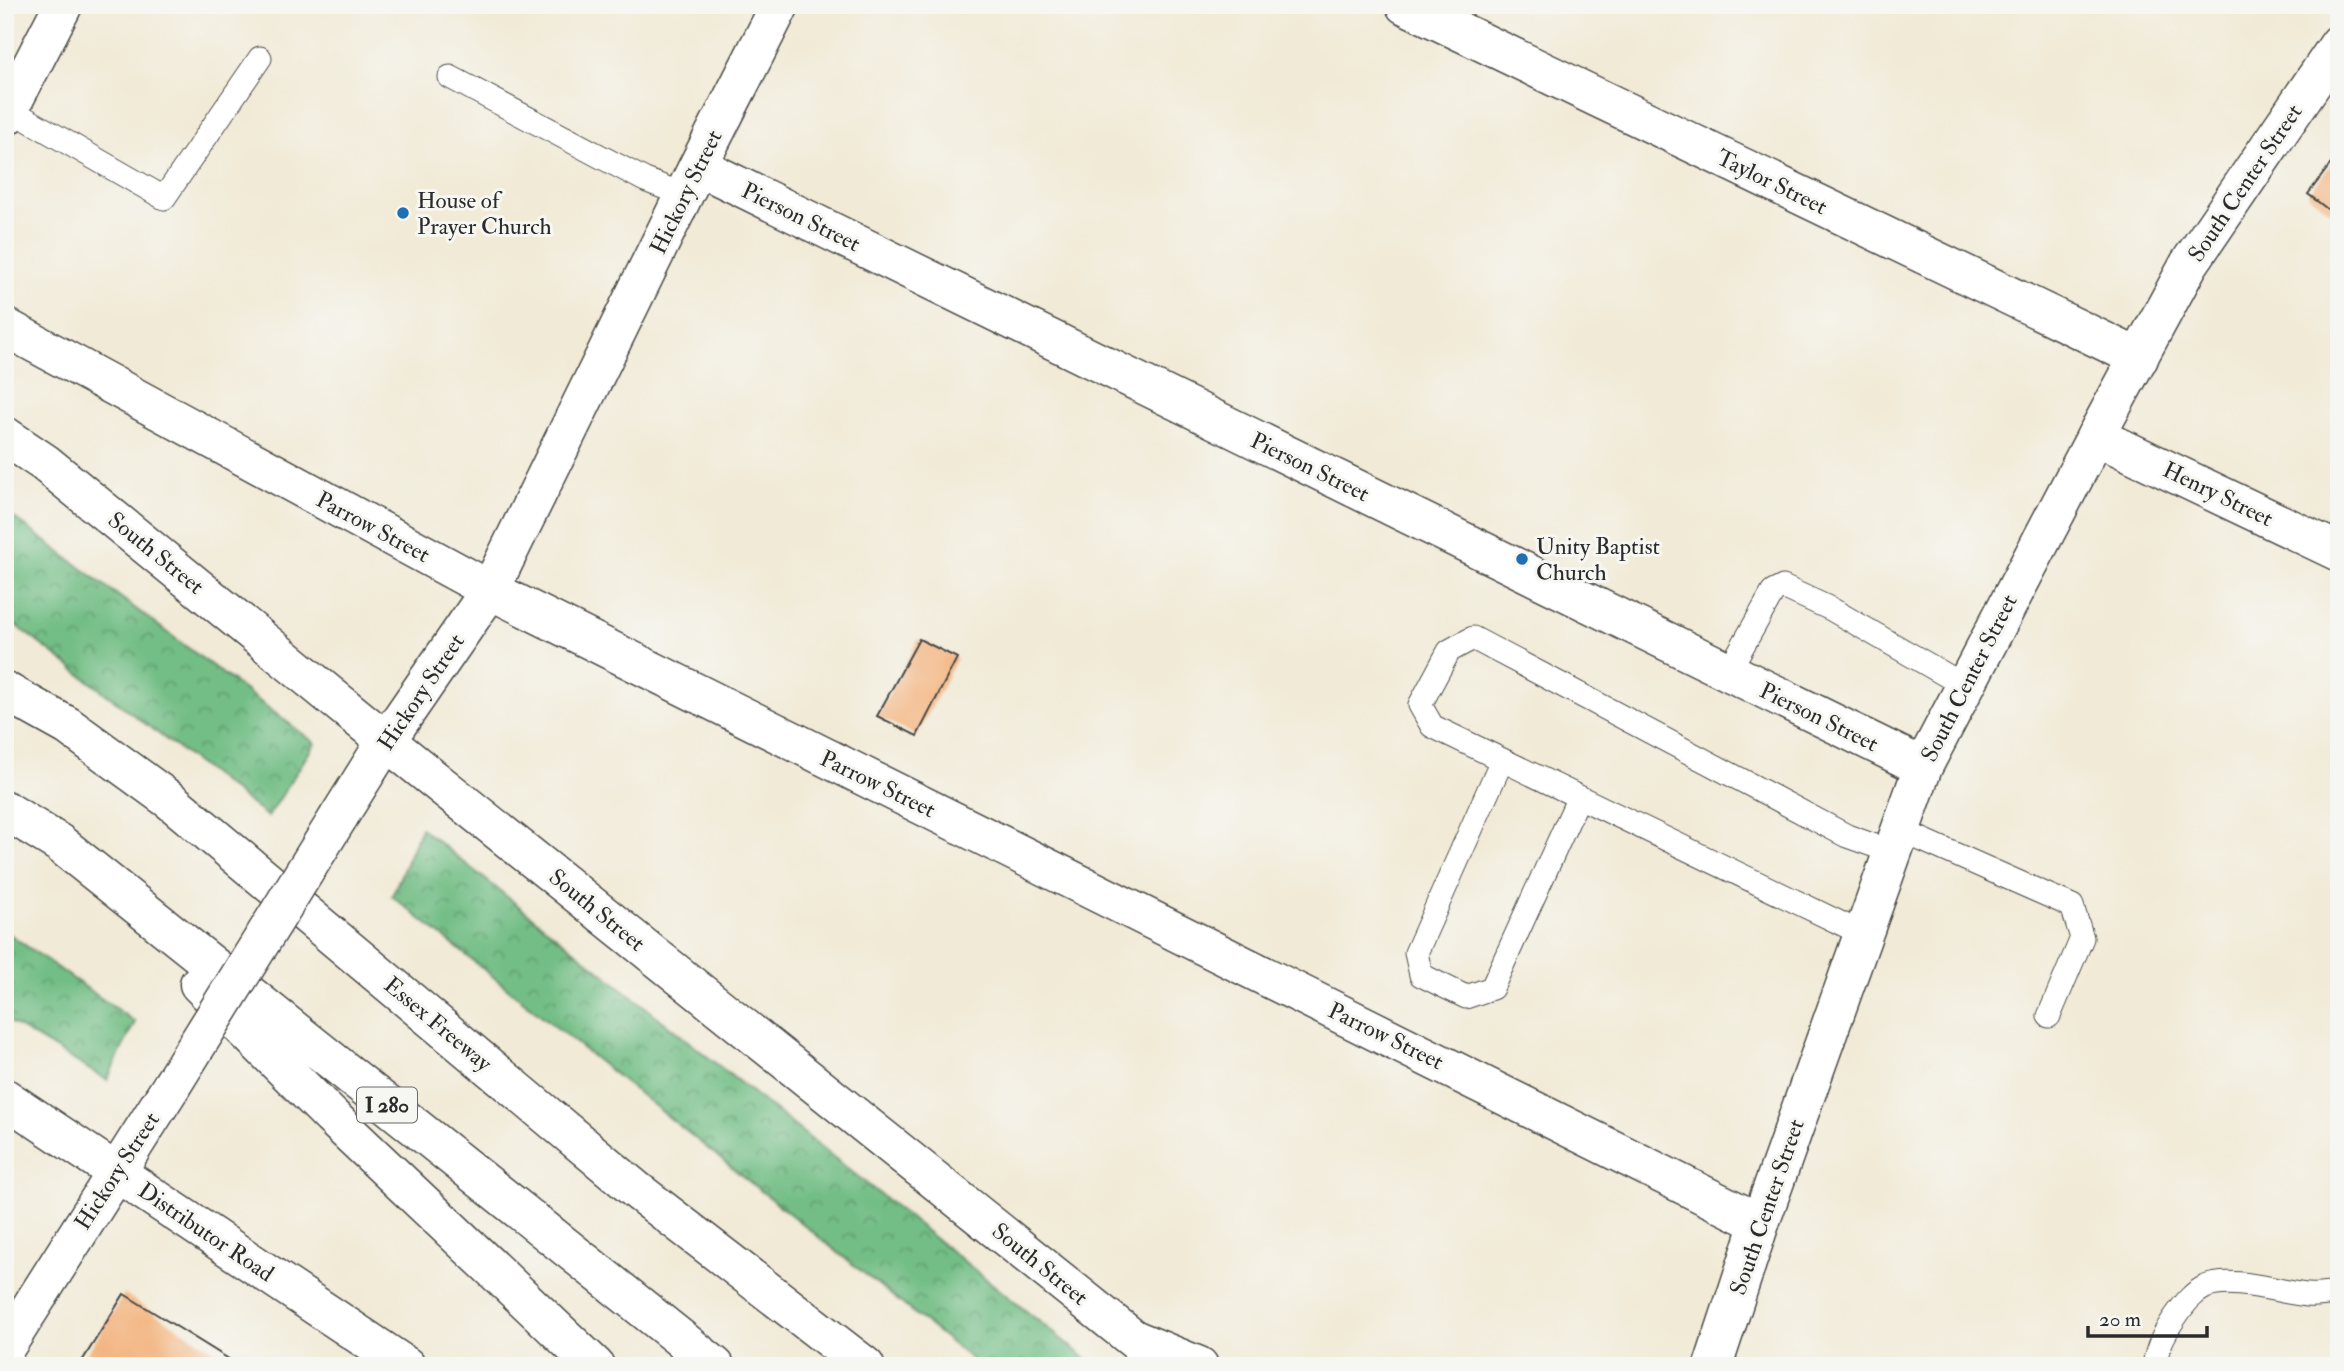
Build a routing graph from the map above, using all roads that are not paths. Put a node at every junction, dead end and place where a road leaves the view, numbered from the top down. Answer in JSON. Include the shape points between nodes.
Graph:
{"nodes":[{"id":1,"x":63,"y":5,"type":"edge"},
{"id":2,"x":779,"y":5,"type":"edge"},
{"id":3,"x":1405,"y":5,"type":"edge"},
{"id":4,"x":2339,"y":44,"type":"edge"},
{"id":5,"x":260,"y":58,"type":"dead end"},
{"id":6,"x":450,"y":77,"type":"dead end"},
{"id":7,"x":10,"y":100,"type":"edge"},
{"id":8,"x":691,"y":180,"type":"junction"},
{"id":9,"x":5,"y":327,"type":"edge"},
{"id":10,"x":2138,"y":358,"type":"junction"},
{"id":11,"x":5,"y":436,"type":"edge"},
{"id":12,"x":2096,"y":436,"type":"junction"},
{"id":13,"x":2339,"y":552,"type":"edge"},
{"id":14,"x":491,"y":590,"type":"junction"},
{"id":15,"x":1728,"y":672,"type":"junction"},
{"id":16,"x":5,"y":674,"type":"edge"},
{"id":17,"x":1965,"y":686,"type":"junction"},
{"id":18,"x":5,"y":691,"type":"edge"},
{"id":19,"x":68,"y":726,"type":"junction"},
{"id":20,"x":386,"y":741,"type":"junction"},
{"id":21,"x":1502,"y":760,"type":"junction"},
{"id":22,"x":1923,"y":767,"type":"junction"},
{"id":23,"x":1579,"y":797,"type":"junction"},
{"id":24,"x":5,"y":810,"type":"edge"},
{"id":25,"x":1896,"y":841,"type":"junction"},
{"id":26,"x":59,"y":843,"type":"junction"},
{"id":27,"x":1863,"y":934,"type":"junction"},
{"id":28,"x":2049,"y":1017,"type":"dead end"},
{"id":29,"x":5,"y":1098,"type":"edge"},
{"id":30,"x":116,"y":1171,"type":"junction"},
{"id":31,"x":1760,"y":1223,"type":"junction"},
{"id":32,"x":2339,"y":1293,"type":"edge"},
{"id":33,"x":1133,"y":1338,"type":"junction"},
{"id":34,"x":5,"y":1348,"type":"edge"},
{"id":35,"x":406,"y":1366,"type":"edge"},
{"id":36,"x":595,"y":1366,"type":"edge"},
{"id":37,"x":715,"y":1366,"type":"edge"},
{"id":38,"x":865,"y":1366,"type":"edge"},
{"id":39,"x":1167,"y":1366,"type":"edge"},
{"id":40,"x":1199,"y":1366,"type":"edge"},
{"id":41,"x":1713,"y":1366,"type":"edge"},
{"id":42,"x":2154,"y":1366,"type":"edge"}],
"edges":[{"from":1,"to":7,"type":"main road"},
{"from":2,"to":8,"type":"main road","name":"Hickory Street"},
{"from":3,"to":10,"type":"main road","name":"Taylor Street"},
{"from":4,"to":10,"type":"main road","name":"South Center Street","via":[[2189,264]]},
{"from":5,"to":7,"type":"lane","via":[[164,198]]},
{"from":6,"to":8,"type":"lane","via":[[645,180]]},
{"from":8,"to":14,"type":"main road","name":"Hickory Street"},
{"from":8,"to":15,"type":"main road","name":"Pierson Street"},
{"from":9,"to":14,"type":"main road","name":"Parrow Street"},
{"from":10,"to":12,"type":"main road","name":"South Center Street"},
{"from":11,"to":20,"type":"main road","name":"South Street","via":[[46,463]]},
{"from":12,"to":13,"type":"main road","name":"Henry Street"},
{"from":12,"to":17,"type":"main road","name":"South Center Street"},
{"from":14,"to":20,"type":"main road","name":"Hickory Street"},
{"from":14,"to":31,"type":"main road","name":"Parrow Street"},
{"from":15,"to":17,"type":"lane","via":[[1773,592],[1783,587],[1831,609]]},
{"from":15,"to":22,"type":"main road","name":"Pierson Street"},
{"from":16,"to":19,"type":"main road"},
{"from":17,"to":22,"type":"main road","name":"South Center Street"},
{"from":18,"to":19,"type":"main road","name":"Essex Freeway"},
{"from":19,"to":38,"type":"main road","name":"Essex Freeway","via":[[172,801],[635,1189]]},
{"from":20,"to":30,"type":"main road","name":"Hickory Street","bridge":true},
{"from":20,"to":33,"type":"main road","name":"South Street"},
{"from":21,"to":23,"type":"lane"},
{"from":21,"to":23,"type":"lane","via":[[1416,953],[1421,975],[1455,992],[1466,997],[1492,988]]},
{"from":21,"to":25,"type":"lane","via":[[1433,726],[1420,705],[1449,650],[1473,638],[1847,836]]},
{"from":22,"to":25,"type":"main road","name":"South Center Street"},
{"from":23,"to":27,"type":"lane"},
{"from":24,"to":26,"type":"main road","number":"I 280"},
{"from":25,"to":27,"type":"main road","name":"South Center Street"},
{"from":25,"to":28,"type":"lane","via":[[2072,905],[2082,938]]},
{"from":26,"to":36,"type":"main road","via":[[331,1116]]},
{"from":26,"to":37,"type":"main road","number":"I 280"},
{"from":27,"to":31,"type":"main road","name":"South Center Street"},
{"from":29,"to":30,"type":"main road","name":"Distributor Road"},
{"from":30,"to":34,"type":"main road","name":"Hickory Street"},
{"from":30,"to":35,"type":"main road","name":"Distributor Road"},
{"from":31,"to":41,"type":"main road","name":"South Center Street"},
{"from":32,"to":42,"type":"lane","via":[[2309,1296],[2239,1285],[2206,1287],[2190,1297],[2167,1327]]},
{"from":33,"to":39,"type":"main road"},
{"from":33,"to":40,"type":"main road","name":"South Street"}]}
